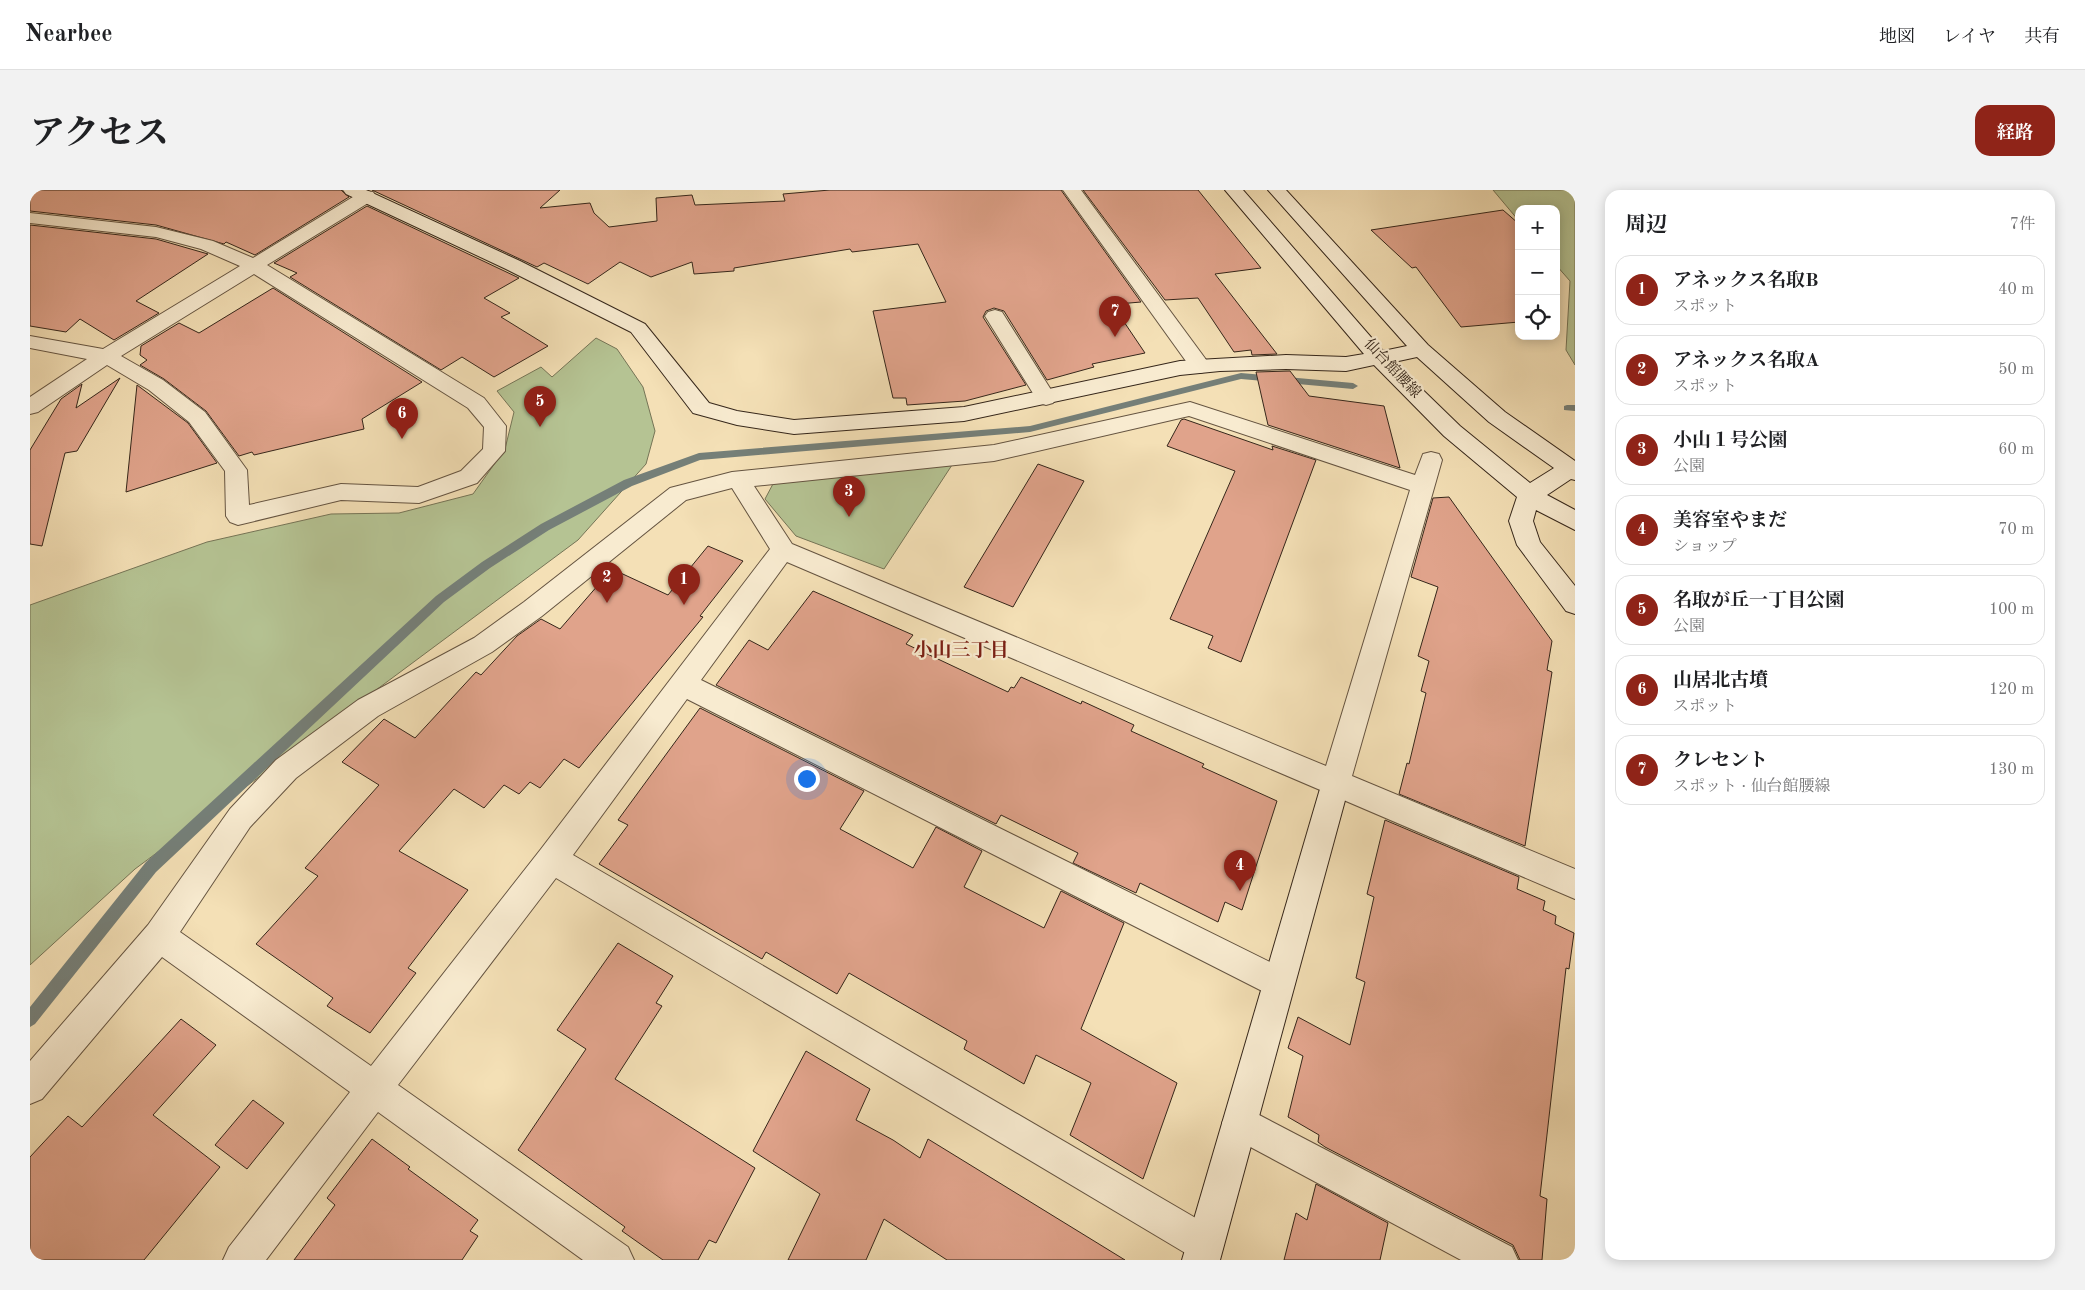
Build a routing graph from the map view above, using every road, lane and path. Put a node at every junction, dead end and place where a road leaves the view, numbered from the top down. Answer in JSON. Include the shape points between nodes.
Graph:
{"nodes":[{"id":1,"x":1072,"y":190,"type":"edge"},
{"id":2,"x":1234,"y":190,"type":"edge"},
{"id":3,"x":1276,"y":190,"type":"edge"},
{"id":4,"x":359,"y":193,"type":"edge"},
{"id":5,"x":30,"y":218,"type":"edge"},
{"id":6,"x":253,"y":265,"type":"junction"},
{"id":7,"x":995,"y":316,"type":"dead end"},
{"id":8,"x":30,"y":342,"type":"edge"},
{"id":9,"x":1421,"y":350,"type":"junction"},
{"id":10,"x":106,"y":356,"type":"junction"},
{"id":11,"x":1379,"y":359,"type":"junction"},
{"id":12,"x":1200,"y":366,"type":"junction"},
{"id":13,"x":1046,"y":398,"type":"junction"},
{"id":14,"x":30,"y":407,"type":"edge"},
{"id":15,"x":1431,"y":460,"type":"dead end"},
{"id":16,"x":1572,"y":471,"type":"edge"},
{"id":17,"x":738,"y":480,"type":"junction"},
{"id":18,"x":1423,"y":486,"type":"junction"},
{"id":19,"x":1529,"y":496,"type":"junction"},
{"id":20,"x":1575,"y":521,"type":"edge"},
{"id":21,"x":783,"y":550,"type":"junction"},
{"id":22,"x":1575,"y":604,"type":"edge"},
{"id":23,"x":683,"y":684,"type":"junction"},
{"id":24,"x":1336,"y":782,"type":"junction"},
{"id":25,"x":552,"y":859,"type":"junction"},
{"id":26,"x":1575,"y":884,"type":"edge"},
{"id":27,"x":159,"y":936,"type":"junction"},
{"id":28,"x":1279,"y":983,"type":"junction"},
{"id":29,"x":30,"y":1087,"type":"edge"},
{"id":30,"x":374,"y":1087,"type":"junction"},
{"id":31,"x":1240,"y":1123,"type":"junction"},
{"id":32,"x":1203,"y":1252,"type":"edge"},
{"id":33,"x":242,"y":1260,"type":"edge"},
{"id":34,"x":615,"y":1260,"type":"edge"},
{"id":35,"x":1498,"y":1260,"type":"edge"}],
"edges":[{"from":1,"to":12,"type":"street"},
{"from":2,"to":11,"type":"street","name":"仙台館腰線"},
{"from":3,"to":9,"type":"street","name":"仙台館腰線"},
{"from":4,"to":6,"type":"street"},
{"from":4,"to":13,"type":"street","via":[[638,328],[701,408],[737,418],[794,427],[964,414]]},
{"from":5,"to":6,"type":"street","via":[[156,232],[207,245]]},
{"from":6,"to":10,"type":"street"},
{"from":6,"to":10,"type":"street","via":[[476,403],[495,426],[494,451],[469,477],[418,495],[341,492],[238,516],[236,470],[197,417],[156,385]]},
{"from":7,"to":13,"type":"street"},
{"from":8,"to":10,"type":"street"},
{"from":9,"to":11,"type":"street"},
{"from":9,"to":16,"type":"street","name":"仙台館腰線","via":[[1497,417]]},
{"from":10,"to":14,"type":"street"},
{"from":11,"to":12,"type":"street","via":[[1346,364],[1286,362]]},
{"from":11,"to":19,"type":"street","name":"仙台館腰線","via":[[1452,430]]},
{"from":12,"to":13,"type":"street"},
{"from":15,"to":18,"type":"street"},
{"from":16,"to":19,"type":"street"},
{"from":17,"to":18,"type":"street","via":[[994,453],[1190,409]]},
{"from":17,"to":21,"type":"street"},
{"from":17,"to":27,"type":"street","via":[[678,494],[533,610],[483,645],[368,708],[286,769],[240,818]]},
{"from":18,"to":24,"type":"street"},
{"from":19,"to":20,"type":"street","name":"仙台館腰線"},
{"from":19,"to":22,"type":"street","via":[[1521,521],[1528,545]]},
{"from":21,"to":23,"type":"street"},
{"from":21,"to":24,"type":"street"},
{"from":23,"to":25,"type":"street"},
{"from":23,"to":28,"type":"street"},
{"from":24,"to":26,"type":"street"},
{"from":24,"to":28,"type":"street"},
{"from":25,"to":30,"type":"street"},
{"from":25,"to":32,"type":"street"},
{"from":27,"to":29,"type":"street"},
{"from":27,"to":30,"type":"street"},
{"from":28,"to":31,"type":"street"},
{"from":30,"to":33,"type":"street"},
{"from":30,"to":34,"type":"street"},
{"from":31,"to":32,"type":"street"},
{"from":31,"to":35,"type":"street"}]}
